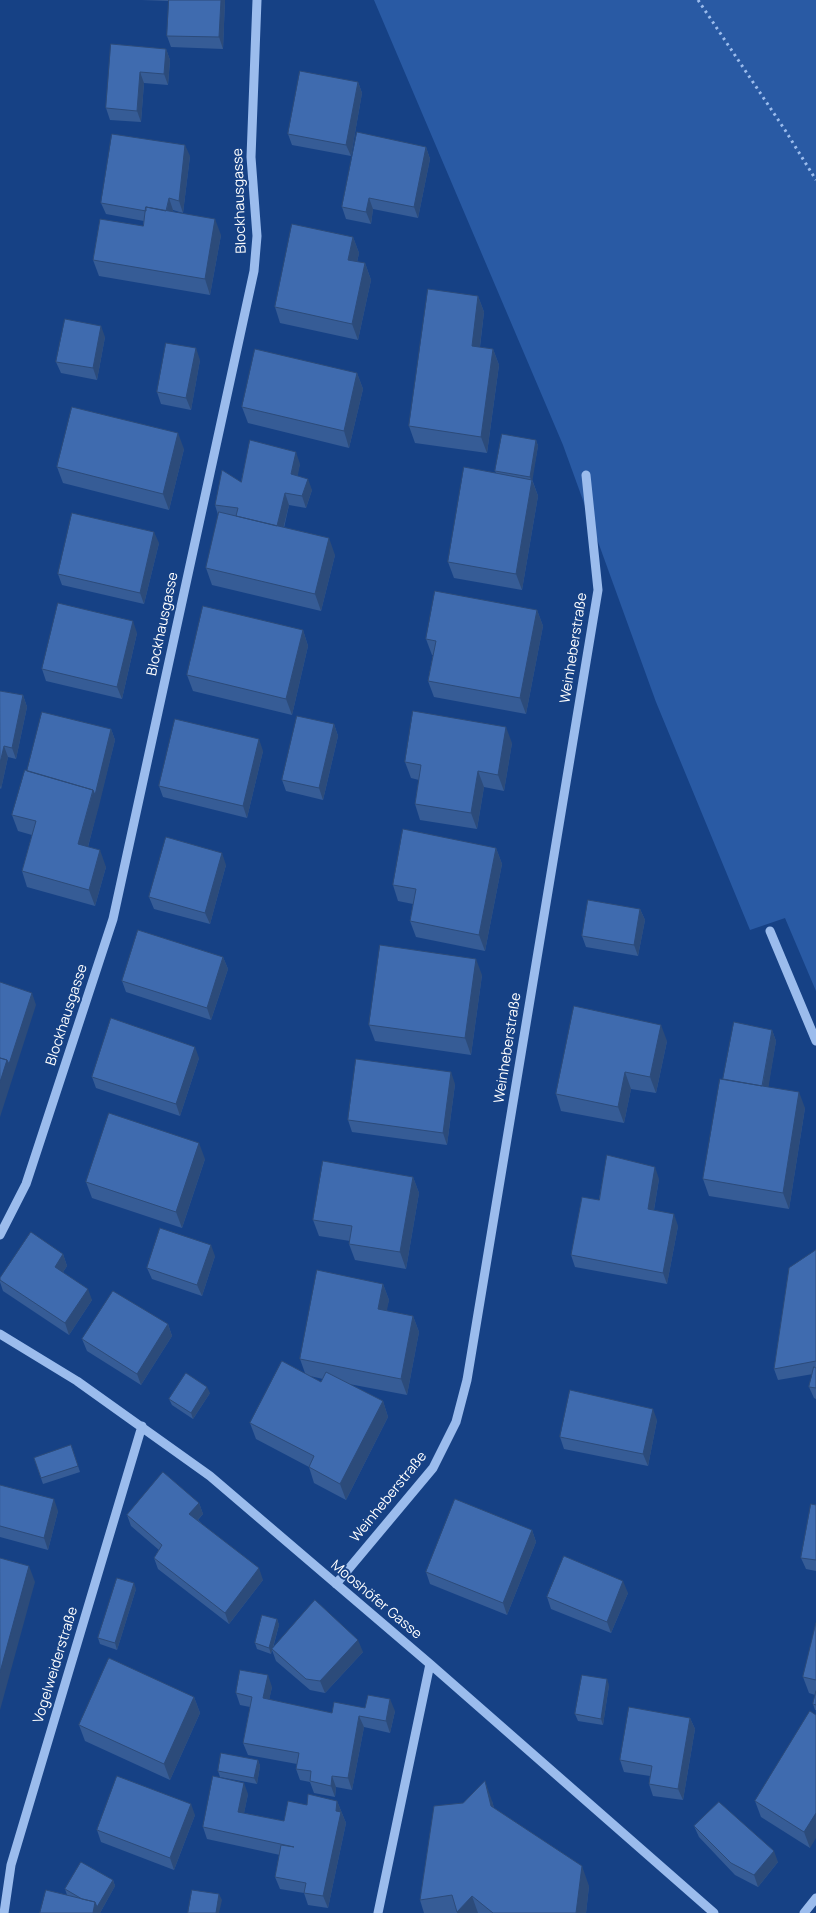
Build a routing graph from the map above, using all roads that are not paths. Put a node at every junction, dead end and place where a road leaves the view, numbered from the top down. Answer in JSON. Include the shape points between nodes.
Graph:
{"nodes":[{"id":1,"x":257,"y":0,"type":"edge"},
{"id":2,"x":586,"y":475,"type":"dead end"},
{"id":3,"x":770,"y":931,"type":"dead end"},
{"id":4,"x":816,"y":1041,"type":"edge"},
{"id":5,"x":0,"y":1235,"type":"edge"},
{"id":6,"x":0,"y":1334,"type":"edge"},
{"id":7,"x":142,"y":1426,"type":"junction"},
{"id":8,"x":336,"y":1584,"type":"junction"},
{"id":9,"x":430,"y":1664,"type":"junction"},
{"id":10,"x":816,"y":1898,"type":"edge"},
{"id":11,"x":4,"y":1913,"type":"edge"},
{"id":12,"x":378,"y":1913,"type":"edge"},
{"id":13,"x":714,"y":1913,"type":"edge"},
{"id":14,"x":804,"y":1913,"type":"edge"}],
"edges":[{"from":1,"to":5,"type":"street","name":"Blockhausgasse","via":[[251,158],[257,236],[254,272],[113,919],[26,1184]]},
{"from":2,"to":8,"type":"street","name":"Weinheberstraße","via":[[598,590],[467,1380],[456,1422],[433,1468]]},
{"from":3,"to":4,"type":"street"},
{"from":6,"to":7,"type":"street","name":"Mooshöfer Gasse","via":[[78,1381]]},
{"from":7,"to":8,"type":"street","name":"Mooshöfer Gasse","via":[[210,1476]]},
{"from":7,"to":11,"type":"street","name":"Vogelweiderstraße","via":[[11,1865]]},
{"from":8,"to":9,"type":"street","name":"Mooshöfer Gasse"},
{"from":9,"to":12,"type":"street"},
{"from":9,"to":13,"type":"street","name":"Mooshöfer Gasse"},
{"from":10,"to":14,"type":"street"}]}
